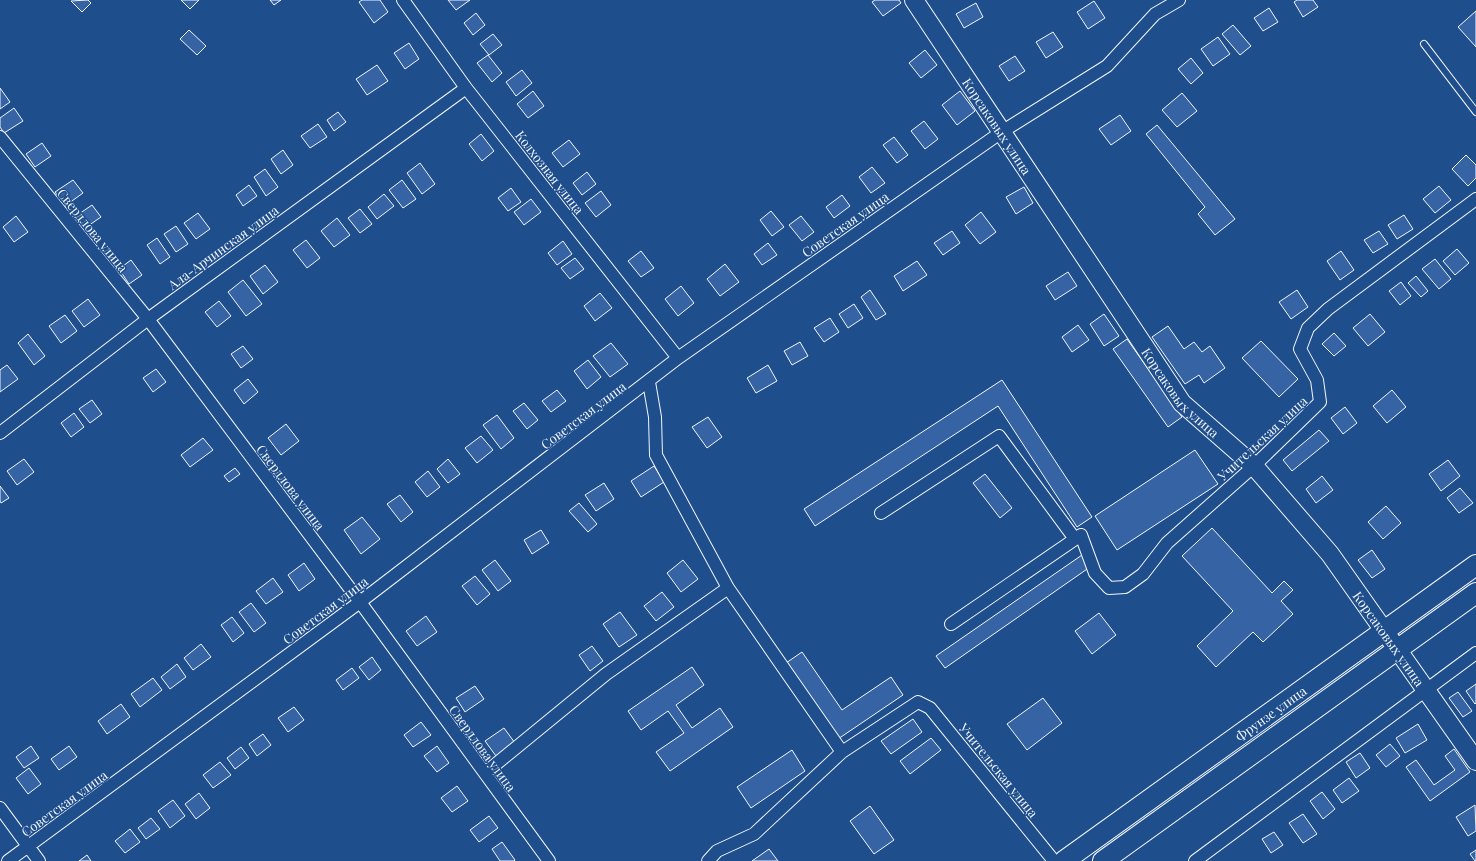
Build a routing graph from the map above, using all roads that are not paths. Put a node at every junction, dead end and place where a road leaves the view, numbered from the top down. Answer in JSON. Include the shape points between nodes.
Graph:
{"nodes":[{"id":1,"x":403,"y":0,"type":"edge"},
{"id":2,"x":914,"y":0,"type":"edge"},
{"id":3,"x":1179,"y":0,"type":"edge"},
{"id":4,"x":1424,"y":44,"type":"dead end"},
{"id":5,"x":466,"y":88,"type":"junction"},
{"id":6,"x":1476,"y":112,"type":"edge"},
{"id":7,"x":1003,"y":131,"type":"junction"},
{"id":8,"x":0,"y":137,"type":"edge"},
{"id":9,"x":1476,"y":199,"type":"edge"},
{"id":10,"x":148,"y":319,"type":"junction"},
{"id":11,"x":678,"y":358,"type":"junction"},
{"id":12,"x":649,"y":382,"type":"junction"},
{"id":13,"x":0,"y":433,"type":"edge"},
{"id":14,"x":1254,"y":466,"type":"junction"},
{"id":15,"x":881,"y":513,"type":"dead end"},
{"id":16,"x":1075,"y":539,"type":"junction"},
{"id":17,"x":1476,"y":564,"type":"edge"},
{"id":18,"x":728,"y":588,"type":"junction"},
{"id":19,"x":1476,"y":593,"type":"edge"},
{"id":20,"x":360,"y":602,"type":"junction"},
{"id":21,"x":951,"y":624,"type":"dead end"},
{"id":22,"x":1383,"y":631,"type":"junction"},
{"id":23,"x":1397,"y":650,"type":"junction"},
{"id":24,"x":1476,"y":653,"type":"edge"},
{"id":25,"x":1426,"y":690,"type":"junction"},
{"id":26,"x":842,"y":752,"type":"junction"},
{"id":27,"x":1476,"y":761,"type":"edge"},
{"id":28,"x":485,"y":773,"type":"junction"},
{"id":29,"x":0,"y":808,"type":"edge"},
{"id":30,"x":29,"y":846,"type":"junction"},
{"id":31,"x":8,"y":861,"type":"edge"},
{"id":32,"x":40,"y":861,"type":"edge"},
{"id":33,"x":549,"y":861,"type":"edge"},
{"id":34,"x":708,"y":861,"type":"edge"},
{"id":35,"x":1054,"y":861,"type":"edge"},
{"id":36,"x":1064,"y":861,"type":"edge"},
{"id":37,"x":1103,"y":861,"type":"edge"},
{"id":38,"x":1195,"y":861,"type":"edge"}],
"edges":[{"from":1,"to":5,"type":"street","name":"Колхозная улица"},
{"from":2,"to":7,"type":"street","name":"Корсаковых улица"},
{"from":3,"to":7,"type":"street","name":"Советская улица","via":[[1155,14],[1107,66]]},
{"from":4,"to":6,"type":"lane"},
{"from":5,"to":10,"type":"street","name":"Ала-Арчинская улица"},
{"from":5,"to":11,"type":"street","name":"Колхозная улица"},
{"from":7,"to":11,"type":"street","name":"Советская улица"},
{"from":7,"to":14,"type":"street","name":"Корсаковых улица","via":[[1182,403]]},
{"from":8,"to":10,"type":"street","name":"Свердлова улица"},
{"from":9,"to":14,"type":"street","name":"Учительская улица","via":[[1328,309],[1308,328],[1300,349],[1317,380],[1320,402]]},
{"from":10,"to":13,"type":"street","name":"Ала-Арчинская улица"},
{"from":10,"to":20,"type":"street","name":"Свердлова улица"},
{"from":11,"to":12,"type":"street","name":"Советская улица"},
{"from":12,"to":18,"type":"street","via":[[655,417],[656,455]]},
{"from":12,"to":20,"type":"street","name":"Советская улица"},
{"from":14,"to":16,"type":"street","name":"Учительская улица","via":[[1167,543],[1143,574],[1125,587],[1109,588],[1095,573],[1081,535]]},
{"from":14,"to":22,"type":"street","name":"Корсаковых улица","via":[[1330,554]]},
{"from":15,"to":16,"type":"street","via":[[998,436]]},
{"from":16,"to":21,"type":"street"},
{"from":17,"to":22,"type":"main road","name":"Фрунзе улица"},
{"from":18,"to":26,"type":"street"},
{"from":18,"to":28,"type":"street","via":[[606,674]]},
{"from":19,"to":23,"type":"main road","name":"Фрунзе улица"},
{"from":20,"to":28,"type":"street","name":"Свердлова улица"},
{"from":20,"to":30,"type":"street","name":"Советская улица"},
{"from":22,"to":23,"type":"street","name":"Корсаковых улица"},
{"from":22,"to":36,"type":"main road","name":"Фрунзе улица"},
{"from":23,"to":25,"type":"street","name":"Корсаковых улица"},
{"from":23,"to":37,"type":"main road","name":"Фрунзе улица"},
{"from":24,"to":25,"type":"street"},
{"from":25,"to":27,"type":"street","name":"Корсаковых улица"},
{"from":25,"to":38,"type":"street"},
{"from":26,"to":34,"type":"street","via":[[754,834],[717,851]]},
{"from":26,"to":35,"type":"street","name":"Учительская улица","via":[[918,702],[924,704],[935,713]]},
{"from":28,"to":33,"type":"street","name":"Свердлова улица"},
{"from":29,"to":30,"type":"street"},
{"from":30,"to":31,"type":"street","name":"Советская улица"},
{"from":30,"to":32,"type":"street"}]}
